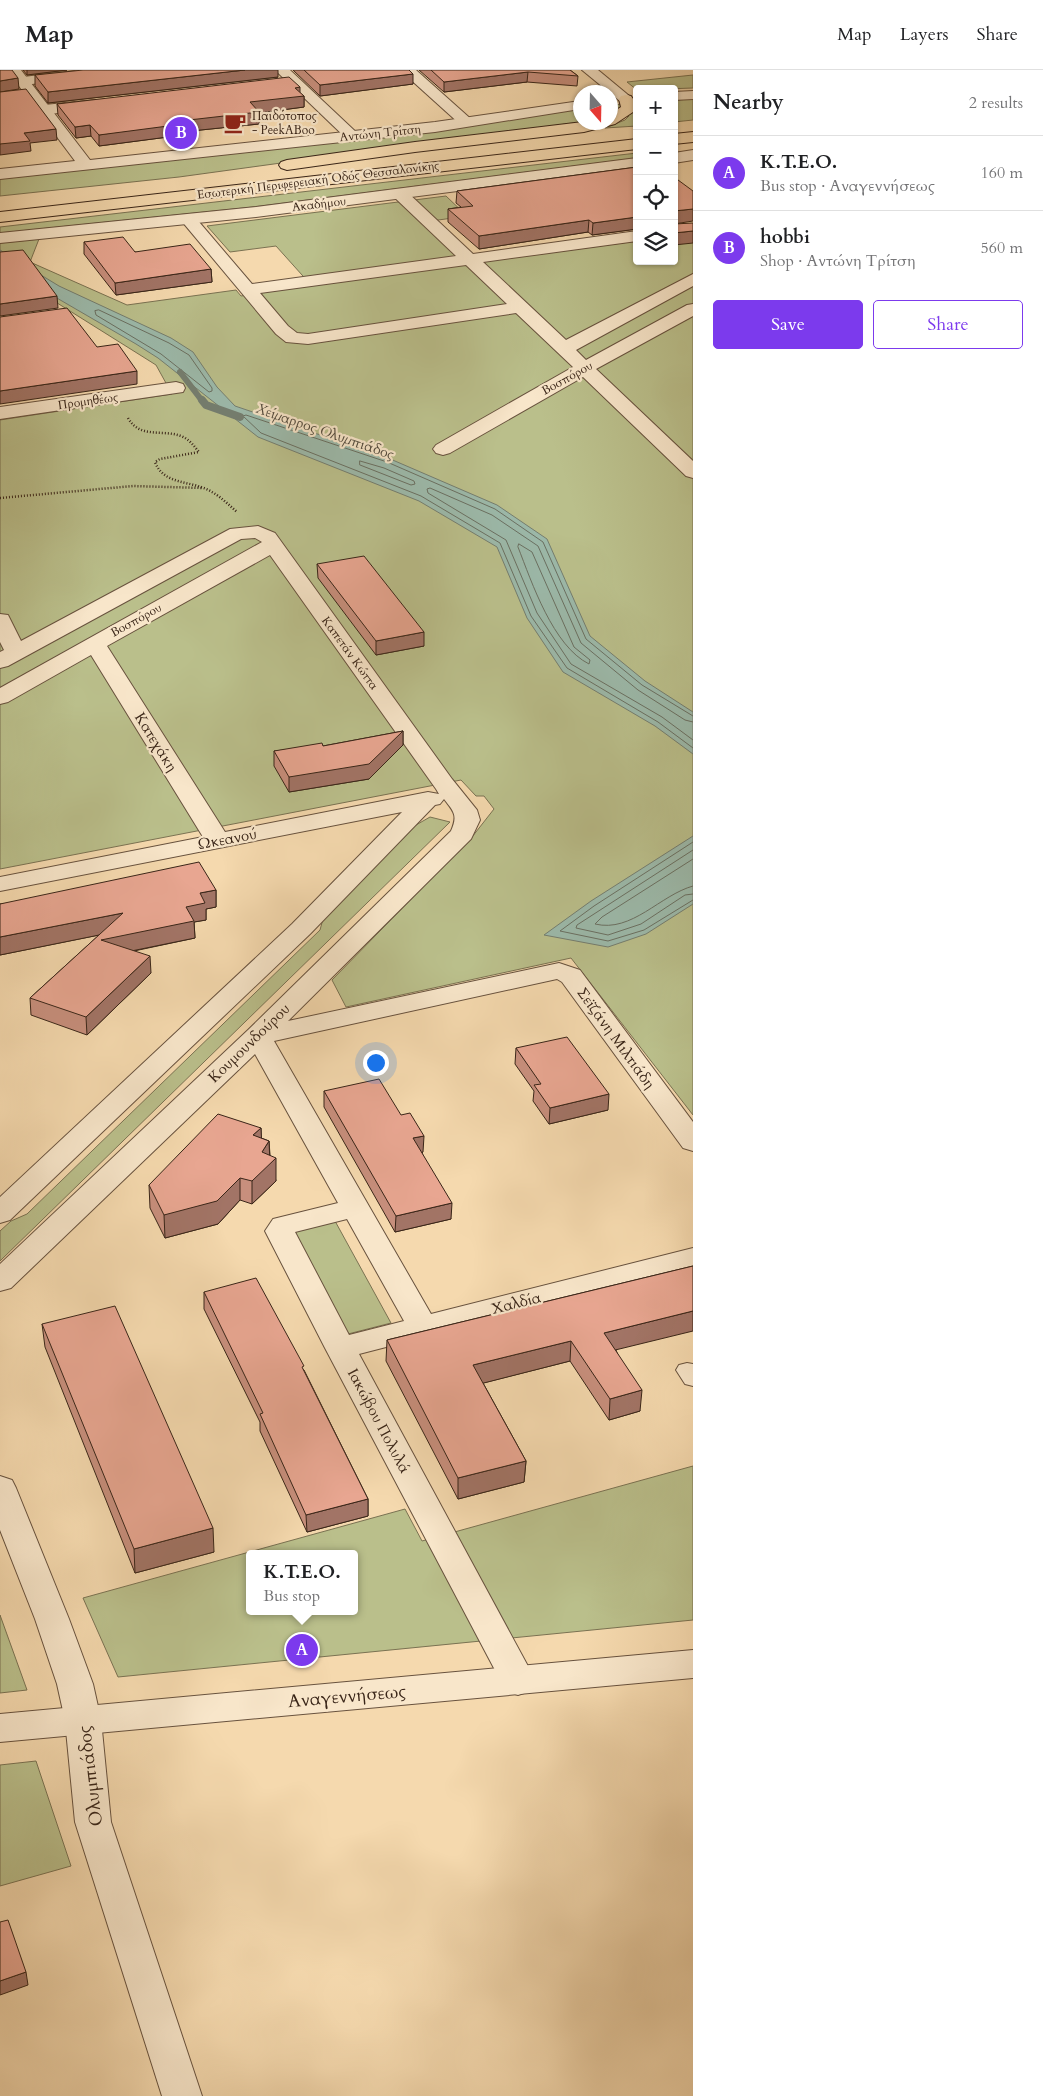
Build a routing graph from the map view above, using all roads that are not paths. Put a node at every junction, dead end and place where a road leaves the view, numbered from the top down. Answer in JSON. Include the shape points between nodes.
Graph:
{"nodes":[{"id":1,"x":123,"y":70,"type":"edge"},
{"id":2,"x":407,"y":70,"type":"edge"},
{"id":3,"x":589,"y":70,"type":"edge"},
{"id":4,"x":278,"y":77,"type":"edge"},
{"id":5,"x":23,"y":82,"type":"edge"},
{"id":6,"x":16,"y":95,"type":"edge"},
{"id":7,"x":693,"y":95,"type":"edge"},
{"id":8,"x":678,"y":96,"type":"edge"},
{"id":9,"x":624,"y":100,"type":"edge"},
{"id":10,"x":112,"y":102,"type":"edge"},
{"id":11,"x":573,"y":106,"type":"edge"},
{"id":12,"x":44,"y":110,"type":"junction"},
{"id":13,"x":618,"y":115,"type":"edge"},
{"id":14,"x":467,"y":123,"type":"junction"},
{"id":15,"x":573,"y":128,"type":"edge"},
{"id":16,"x":693,"y":129,"type":"edge"},
{"id":17,"x":678,"y":131,"type":"edge"},
{"id":18,"x":352,"y":136,"type":"junction"},
{"id":19,"x":633,"y":136,"type":"edge"},
{"id":20,"x":693,"y":137,"type":"edge"},
{"id":21,"x":678,"y":139,"type":"edge"},
{"id":22,"x":633,"y":144,"type":"edge"},
{"id":23,"x":693,"y":155,"type":"edge"},
{"id":24,"x":678,"y":157,"type":"edge"},
{"id":25,"x":633,"y":163,"type":"edge"},
{"id":26,"x":86,"y":164,"type":"junction"},
{"id":27,"x":268,"y":168,"type":"dead end"},
{"id":28,"x":0,"y":174,"type":"edge"},
{"id":29,"x":193,"y":180,"type":"dead end"},
{"id":30,"x":400,"y":194,"type":"junction"},
{"id":31,"x":40,"y":204,"type":"junction"},
{"id":32,"x":0,"y":208,"type":"edge"},
{"id":33,"x":0,"y":217,"type":"edge"},
{"id":34,"x":188,"y":219,"type":"junction"},
{"id":35,"x":633,"y":237,"type":"edge"},
{"id":36,"x":0,"y":238,"type":"edge"},
{"id":37,"x":469,"y":258,"type":"junction"},
{"id":38,"x":693,"y":279,"type":"edge"},
{"id":39,"x":248,"y":290,"type":"junction"},
{"id":40,"x":520,"y":307,"type":"junction"},
{"id":41,"x":693,"y":309,"type":"edge"},
{"id":42,"x":565,"y":348,"type":"junction"},
{"id":43,"x":585,"y":368,"type":"junction"},
{"id":44,"x":169,"y":389,"type":"road end"},
{"id":45,"x":0,"y":413,"type":"edge"},
{"id":46,"x":443,"y":449,"type":"dead end"},
{"id":47,"x":693,"y":472,"type":"edge"},
{"id":48,"x":237,"y":533,"type":"joint"},
{"id":49,"x":272,"y":544,"type":"junction"},
{"id":50,"x":0,"y":620,"type":"edge"},
{"id":51,"x":94,"y":643,"type":"junction"},
{"id":52,"x":8,"y":656,"type":"edge"},
{"id":53,"x":0,"y":697,"type":"edge"},
{"id":54,"x":453,"y":794,"type":"junction"},
{"id":55,"x":428,"y":800,"type":"junction"},
{"id":56,"x":218,"y":841,"type":"junction"},
{"id":57,"x":0,"y":884,"type":"edge"},
{"id":58,"x":258,"y":1036,"type":"junction"},
{"id":59,"x":693,"y":1142,"type":"edge"},
{"id":60,"x":355,"y":1208,"type":"junction"},
{"id":61,"x":0,"y":1213,"type":"edge"},
{"id":62,"x":693,"y":1258,"type":"edge"},
{"id":63,"x":0,"y":1281,"type":"edge"},
{"id":64,"x":423,"y":1327,"type":"junction"},
{"id":65,"x":340,"y":1348,"type":"junction"},
{"id":66,"x":0,"y":1488,"type":"edge"},
{"id":67,"x":693,"y":1664,"type":"edge"},
{"id":68,"x":518,"y":1681,"type":"junction"},
{"id":69,"x":83,"y":1720,"type":"junction"},
{"id":70,"x":0,"y":1728,"type":"edge"},
{"id":71,"x":182,"y":2096,"type":"edge"}],
"edges":[{"from":1,"to":5,"type":"street"},
{"from":2,"to":14,"type":"street"},
{"from":3,"to":9,"type":"street"},
{"from":4,"to":18,"type":"street","via":[[294,81]]},
{"from":5,"to":6,"type":"street"},
{"from":5,"to":12,"type":"street"},
{"from":7,"to":8,"type":"street"},
{"from":9,"to":13,"type":"highway","via":[[629,104],[628,109]]},
{"from":10,"to":12,"type":"street"},
{"from":11,"to":14,"type":"street","name":"Αντώνη Τρίτση"},
{"from":12,"to":26,"type":"street"},
{"from":14,"to":18,"type":"street","name":"Αντώνη Τρίτση"},
{"from":15,"to":27,"type":"highway"},
{"from":16,"to":17,"type":"highway"},
{"from":18,"to":26,"type":"street","name":"Αντώνη Τρίτση"},
{"from":19,"to":31,"type":"highway","name":"Εσωτερική Περιφερειακή Οδός Θεσσαλονίκης"},
{"from":20,"to":21,"type":"highway"},
{"from":22,"to":33,"type":"highway","name":"Εσωτερική Περιφερειακή Οδός Θεσσαλονίκης"},
{"from":23,"to":24,"type":"street"},
{"from":25,"to":30,"type":"street","name":"Ακαδήμου"},
{"from":26,"to":28,"type":"street","name":"Αντώνη Τρίτση"},
{"from":29,"to":31,"type":"highway","via":[[57,198]]},
{"from":30,"to":34,"type":"street","name":"Ακαδήμου"},
{"from":30,"to":37,"type":"street"},
{"from":31,"to":32,"type":"highway","name":"Εσωτερική Περιφερειακή Οδός Θεσσαλονίκης"},
{"from":34,"to":36,"type":"street","name":"Ακαδήμου"},
{"from":34,"to":39,"type":"street"},
{"from":35,"to":37,"type":"street"},
{"from":37,"to":39,"type":"street"},
{"from":37,"to":40,"type":"street"},
{"from":38,"to":42,"type":"street","name":"Βοσπόρου"},
{"from":39,"to":40,"type":"street","via":[[282,330],[299,339]]},
{"from":40,"to":42,"type":"street"},
{"from":41,"to":43,"type":"street","name":"Βοσπόρου"},
{"from":42,"to":43,"type":"street"},
{"from":43,"to":46,"type":"street","name":"Βοσπόρου"},
{"from":43,"to":47,"type":"street"},
{"from":44,"to":45,"type":"street","name":"Προμηθέως"},
{"from":48,"to":49,"type":"street","name":"Καπετάν Κώττα","via":[[262,533]]},
{"from":48,"to":52,"type":"street","name":"Βοσπόρου"},
{"from":49,"to":51,"type":"street","name":"Βοσπόρου"},
{"from":49,"to":54,"type":"street","name":"Καπετάν Κώττα"},
{"from":50,"to":52,"type":"street"},
{"from":51,"to":53,"type":"street","name":"Βοσπόρου"},
{"from":51,"to":56,"type":"street","name":"Κατεχάκη"},
{"from":54,"to":55,"type":"street","name":"Ωκεανού"},
{"from":54,"to":58,"type":"street","name":"Κουμουνδούρου","via":[[467,815],[462,834]]},
{"from":55,"to":56,"type":"street","name":"Ωκεανού"},
{"from":55,"to":61,"type":"street","via":[[301,929]]},
{"from":56,"to":57,"type":"street","name":"Ωκεανού"},
{"from":58,"to":59,"type":"street","name":"Σεϊζάνη Μιλτιάδη","via":[[552,971],[566,973]]},
{"from":58,"to":60,"type":"street"},
{"from":58,"to":63,"type":"street","name":"Κουμουνδούρου"},
{"from":60,"to":64,"type":"street"},
{"from":60,"to":65,"type":"street","name":"Ιακώβου Πολυλά","via":[[283,1226],[280,1231]]},
{"from":62,"to":64,"type":"street","name":"Χαλδία"},
{"from":64,"to":65,"type":"street","name":"Χαλδία"},
{"from":65,"to":68,"type":"street","name":"Ιακώβου Πολυλά"},
{"from":66,"to":69,"type":"street","name":"Ολυμπιάδος","via":[[66,1657]]},
{"from":67,"to":68,"type":"street","name":"Αναγεννήσεως"},
{"from":68,"to":69,"type":"street","name":"Αναγεννήσεως"},
{"from":69,"to":70,"type":"street","name":"Αναγεννήσεως"},
{"from":69,"to":71,"type":"street","name":"Ολυμπιάδος","via":[[93,1822]]}]}
